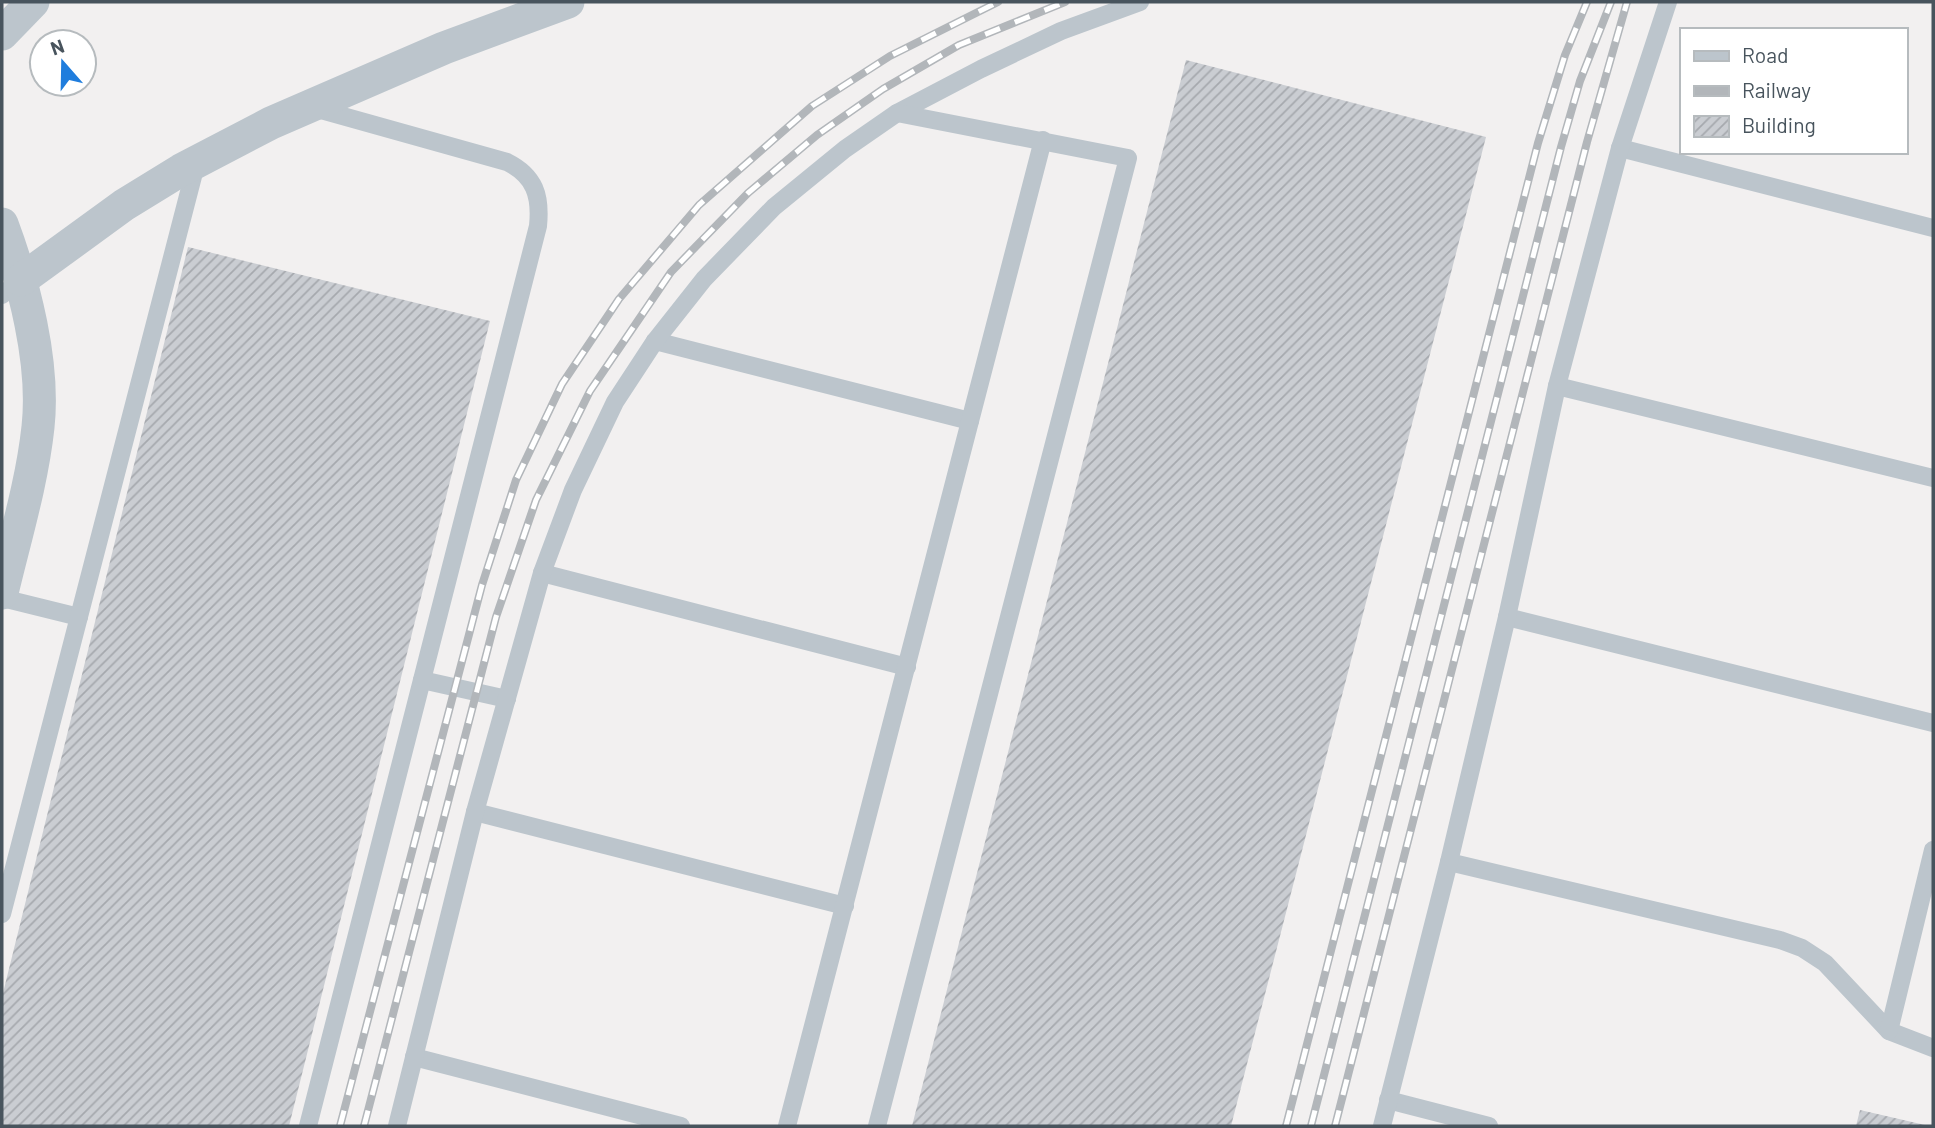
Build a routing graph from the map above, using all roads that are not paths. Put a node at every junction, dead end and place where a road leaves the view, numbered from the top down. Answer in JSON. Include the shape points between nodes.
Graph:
{"nodes":[{"id":1,"x":33,"y":2,"type":"edge"},
{"id":2,"x":568,"y":2,"type":"edge"},
{"id":3,"x":1140,"y":2,"type":"edge"},
{"id":4,"x":1668,"y":2,"type":"edge"},
{"id":5,"x":2,"y":34,"type":"edge"},
{"id":6,"x":309,"y":106,"type":"junction"},
{"id":7,"x":897,"y":113,"type":"junction"},
{"id":8,"x":1043,"y":140,"type":"junction"},
{"id":9,"x":1620,"y":148,"type":"junction"},
{"id":10,"x":197,"y":161,"type":"junction"},
{"id":11,"x":2,"y":224,"type":"edge"},
{"id":12,"x":1933,"y":228,"type":"edge"},
{"id":13,"x":11,"y":288,"type":"edge"},
{"id":14,"x":655,"y":341,"type":"junction"},
{"id":15,"x":1557,"y":386,"type":"junction"},
{"id":16,"x":970,"y":421,"type":"junction"},
{"id":17,"x":1933,"y":478,"type":"edge"},
{"id":18,"x":542,"y":573,"type":"junction"},
{"id":19,"x":2,"y":595,"type":"edge"},
{"id":20,"x":79,"y":617,"type":"junction"},
{"id":21,"x":1507,"y":617,"type":"junction"},
{"id":22,"x":907,"y":667,"type":"junction"},
{"id":23,"x":422,"y":680,"type":"junction"},
{"id":24,"x":507,"y":699,"type":"junction"},
{"id":25,"x":1933,"y":723,"type":"edge"},
{"id":26,"x":475,"y":812,"type":"junction"},
{"id":27,"x":1933,"y":850,"type":"edge"},
{"id":28,"x":1449,"y":862,"type":"junction"},
{"id":29,"x":845,"y":906,"type":"junction"},
{"id":30,"x":2,"y":914,"type":"edge"},
{"id":31,"x":1889,"y":1031,"type":"junction"},
{"id":32,"x":1933,"y":1048,"type":"edge"},
{"id":33,"x":414,"y":1057,"type":"junction"},
{"id":34,"x":1388,"y":1100,"type":"junction"},
{"id":35,"x":308,"y":1126,"type":"edge"},
{"id":36,"x":397,"y":1126,"type":"edge"},
{"id":37,"x":681,"y":1126,"type":"edge"},
{"id":38,"x":787,"y":1126,"type":"edge"},
{"id":39,"x":877,"y":1126,"type":"edge"},
{"id":40,"x":1382,"y":1126,"type":"edge"},
{"id":41,"x":1489,"y":1126,"type":"edge"}],
"edges":[{"from":1,"to":5,"type":"street"},
{"from":2,"to":6,"type":"street","via":[[444,48]]},
{"from":3,"to":7,"type":"lane","via":[[1061,31]]},
{"from":4,"to":9,"type":"lane"},
{"from":6,"to":10,"type":"street"},
{"from":6,"to":23,"type":"lane","via":[[507,162],[521,169],[540,206]]},
{"from":7,"to":8,"type":"lane"},
{"from":7,"to":14,"type":"lane","via":[[774,207],[704,279]]},
{"from":8,"to":16,"type":"lane"},
{"from":8,"to":39,"type":"lane","via":[[1128,158]]},
{"from":9,"to":12,"type":"lane"},
{"from":9,"to":15,"type":"lane"},
{"from":10,"to":13,"type":"street","via":[[124,205]]},
{"from":10,"to":20,"type":"lane"},
{"from":11,"to":13,"type":"street"},
{"from":13,"to":19,"type":"street","via":[[30,322],[38,373],[38,425]]},
{"from":14,"to":16,"type":"lane"},
{"from":14,"to":18,"type":"lane","via":[[615,402],[573,490]]},
{"from":15,"to":17,"type":"lane"},
{"from":15,"to":21,"type":"lane"},
{"from":16,"to":22,"type":"lane"},
{"from":18,"to":22,"type":"lane"},
{"from":18,"to":24,"type":"lane"},
{"from":19,"to":20,"type":"lane"},
{"from":20,"to":30,"type":"lane"},
{"from":21,"to":25,"type":"lane"},
{"from":21,"to":28,"type":"lane"},
{"from":22,"to":29,"type":"lane"},
{"from":23,"to":24,"type":"lane"},
{"from":23,"to":35,"type":"lane"},
{"from":24,"to":26,"type":"lane"},
{"from":26,"to":29,"type":"lane"},
{"from":26,"to":33,"type":"lane"},
{"from":27,"to":31,"type":"lane"},
{"from":28,"to":31,"type":"lane","via":[[1802,948],[1825,963]]},
{"from":28,"to":34,"type":"lane"},
{"from":29,"to":38,"type":"lane"},
{"from":31,"to":32,"type":"lane"},
{"from":33,"to":36,"type":"lane"},
{"from":33,"to":37,"type":"lane"},
{"from":34,"to":40,"type":"lane"},
{"from":34,"to":41,"type":"lane"}]}
